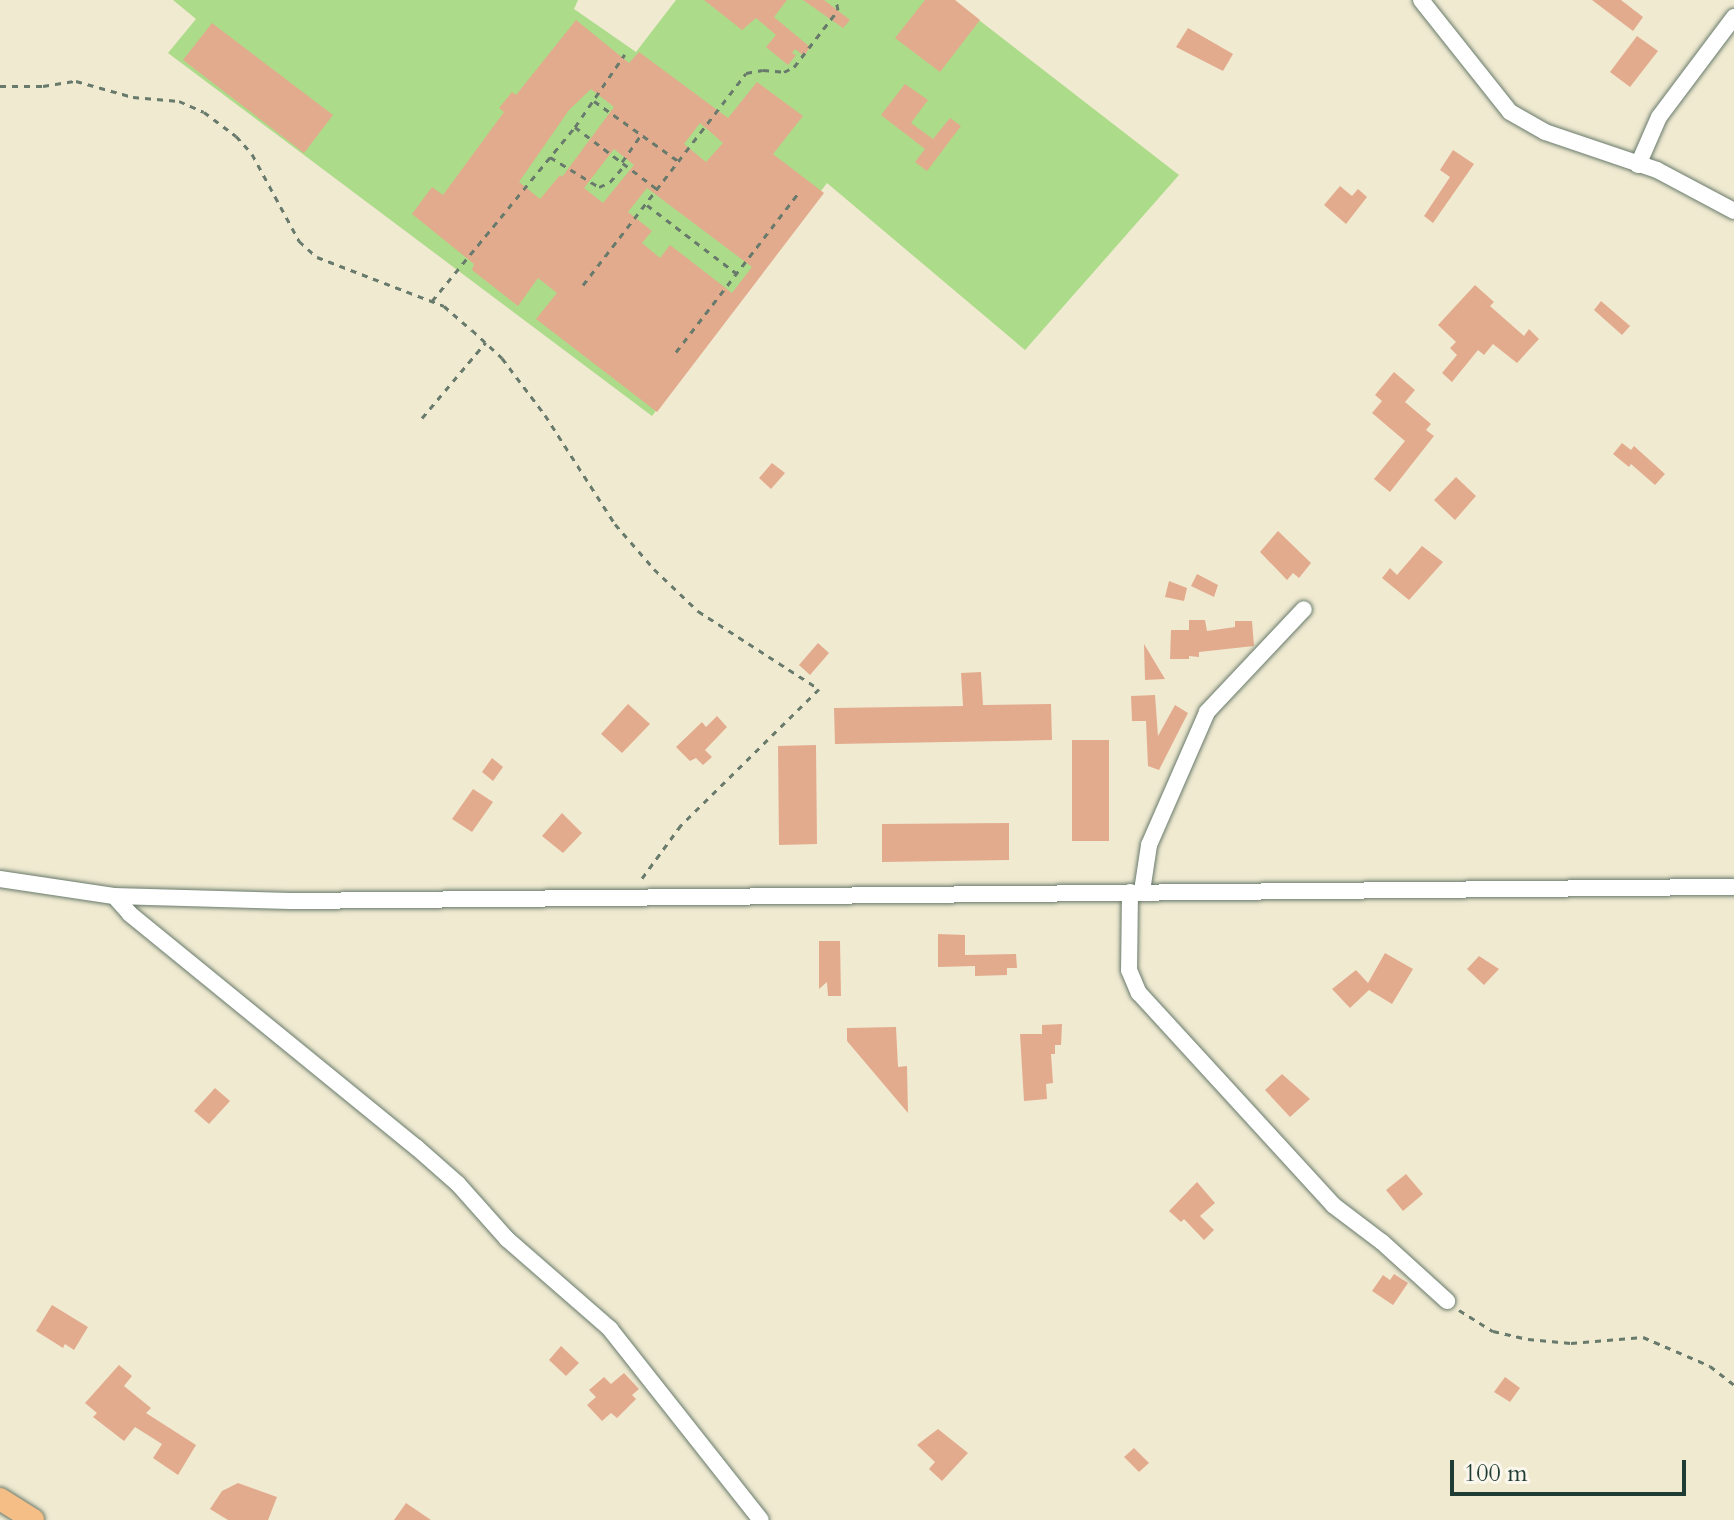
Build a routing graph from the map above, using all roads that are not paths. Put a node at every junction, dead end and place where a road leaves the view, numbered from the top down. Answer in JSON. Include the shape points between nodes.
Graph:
{"nodes":[{"id":1,"x":1421,"y":0,"type":"edge"},
{"id":2,"x":1734,"y":17,"type":"edge"},
{"id":3,"x":1638,"y":165,"type":"junction"},
{"id":4,"x":1734,"y":211,"type":"edge"},
{"id":5,"x":1304,"y":609,"type":"dead end"},
{"id":6,"x":0,"y":879,"type":"edge"},
{"id":7,"x":1734,"y":887,"type":"edge"},
{"id":8,"x":1136,"y":892,"type":"junction"},
{"id":9,"x":114,"y":896,"type":"junction"},
{"id":10,"x":1447,"y":1301,"type":"road end"},
{"id":11,"x":0,"y":1499,"type":"edge"},
{"id":12,"x":33,"y":1520,"type":"edge"},
{"id":13,"x":761,"y":1520,"type":"edge"}],
"edges":[{"from":1,"to":3,"type":"street","via":[[1510,112],[1545,132]]},
{"from":2,"to":3,"type":"street","via":[[1659,117]]},
{"from":3,"to":4,"type":"street"},
{"from":5,"to":8,"type":"street","via":[[1207,712],[1149,845]]},
{"from":6,"to":9,"type":"street"},
{"from":7,"to":8,"type":"street"},
{"from":8,"to":9,"type":"street","via":[[290,901]]},
{"from":8,"to":10,"type":"street","via":[[1129,970],[1139,993],[1333,1205]]},
{"from":9,"to":13,"type":"street","via":[[416,1147],[507,1239],[610,1329]]},
{"from":11,"to":12,"type":"main road"}]}
